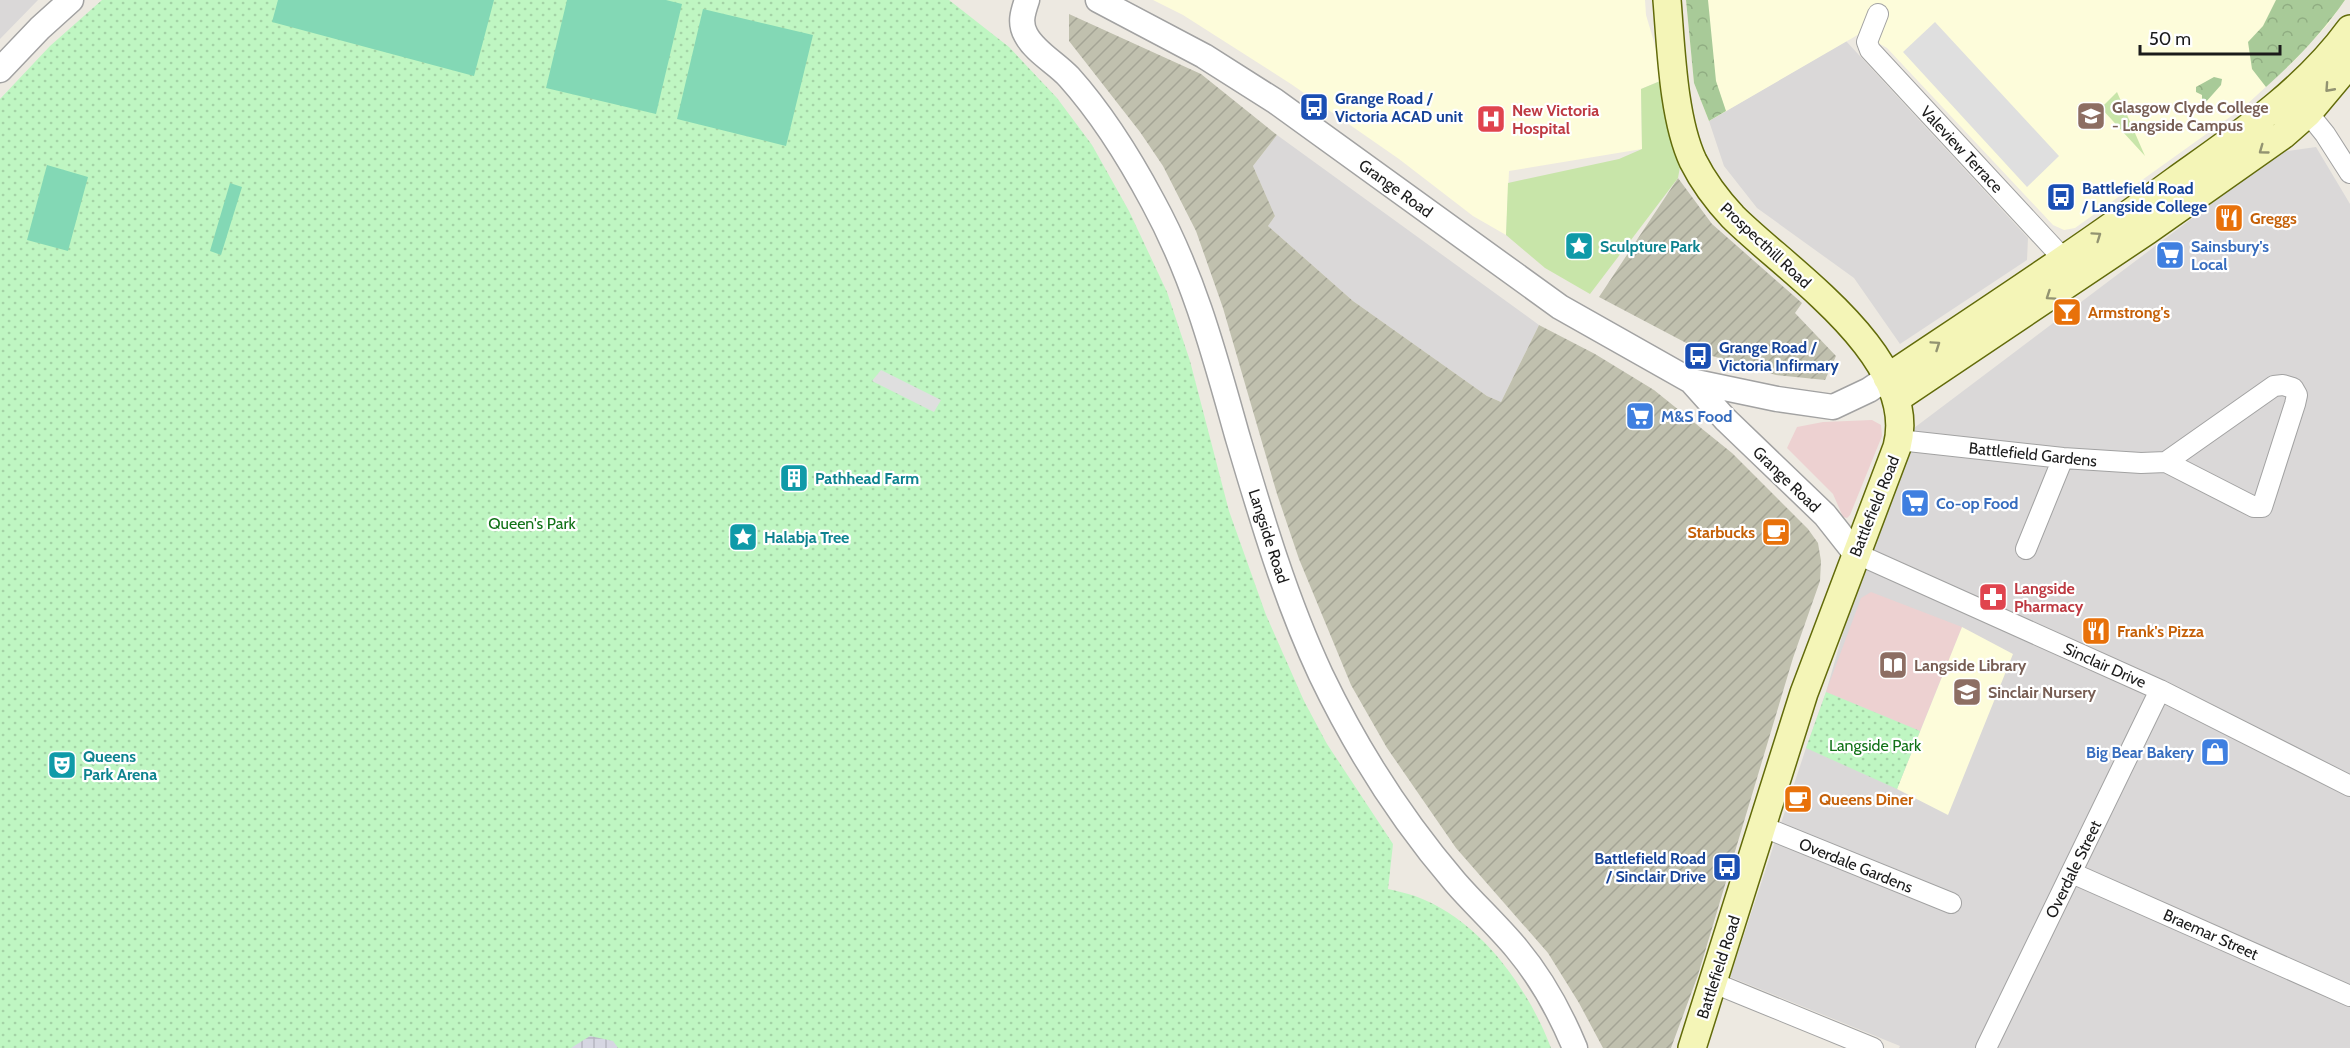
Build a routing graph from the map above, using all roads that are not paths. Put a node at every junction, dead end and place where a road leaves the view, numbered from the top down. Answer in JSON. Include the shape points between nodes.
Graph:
{"nodes":[{"id":1,"x":71,"y":0,"type":"edge"},
{"id":2,"x":1027,"y":0,"type":"edge"},
{"id":3,"x":1098,"y":0,"type":"edge"},
{"id":4,"x":1667,"y":0,"type":"edge"},
{"id":5,"x":1878,"y":14,"type":"dead end"},
{"id":6,"x":2350,"y":29,"type":"edge"},
{"id":7,"x":2350,"y":63,"type":"edge"},
{"id":8,"x":0,"y":70,"type":"edge"},
{"id":9,"x":2298,"y":104,"type":"junction"},
{"id":10,"x":2350,"y":172,"type":"edge"},
{"id":11,"x":2072,"y":268,"type":"junction"},
{"id":12,"x":1691,"y":381,"type":"junction"},
{"id":13,"x":1892,"y":388,"type":"junction"},
{"id":14,"x":1899,"y":440,"type":"junction"},
{"id":15,"x":2063,"y":458,"type":"junction"},
{"id":16,"x":2166,"y":462,"type":"junction"},
{"id":17,"x":2026,"y":549,"type":"dead end"},
{"id":18,"x":1855,"y":553,"type":"junction"},
{"id":19,"x":2160,"y":690,"type":"junction"},
{"id":20,"x":2350,"y":786,"type":"edge"},
{"id":21,"x":1761,"y":826,"type":"junction"},
{"id":22,"x":2072,"y":873,"type":"junction"},
{"id":23,"x":1951,"y":903,"type":"dead end"},
{"id":24,"x":1714,"y":982,"type":"junction"},
{"id":25,"x":2350,"y":996,"type":"edge"},
{"id":26,"x":1995,"y":1046,"type":"edge"},
{"id":27,"x":1575,"y":1048,"type":"edge"},
{"id":28,"x":1692,"y":1048,"type":"edge"},
{"id":29,"x":1873,"y":1048,"type":"edge"}],
"edges":[{"from":1,"to":8,"type":"street"},
{"from":2,"to":27,"type":"street","name":"Langside Road","via":[[1022,15],[1026,35],[1106,123],[1157,210],[1184,267],[1209,332],[1287,591],[1350,732],[1414,831],[1535,973]]},
{"from":3,"to":12,"type":"street","name":"Grange Road","via":[[1204,56],[1275,100],[1560,307]]},
{"from":4,"to":13,"type":"main road","name":"Prospecthill Road","via":[[1680,114],[1693,161],[1731,215],[1849,322]]},
{"from":5,"to":11,"type":"street","name":"Valeview Terrace","via":[[1868,42],[1870,50]]},
{"from":6,"to":9,"type":"main road","via":[[2323,62]]},
{"from":7,"to":9,"type":"main road","one_way":true},
{"from":9,"to":10,"type":"street","via":[[2325,134]]},
{"from":9,"to":11,"type":"main road","via":[[2232,141]]},
{"from":11,"to":13,"type":"main road"},
{"from":12,"to":13,"type":"street","name":"Grange Road","via":[[1833,407],[1869,390]]},
{"from":12,"to":18,"type":"street","name":"Grange Road","via":[[1825,515]]},
{"from":13,"to":14,"type":"main road","name":"Battlefield Road"},
{"from":14,"to":15,"type":"street","name":"Battlefield Gardens"},
{"from":14,"to":18,"type":"main road","name":"Battlefield Road"},
{"from":15,"to":16,"type":"street","name":"Battlefield Gardens"},
{"from":15,"to":17,"type":"street"},
{"from":16,"to":16,"type":"street","name":"Battlefield Gardens","via":[[2254,507],[2262,507],[2297,395],[2293,388],[2274,387]]},
{"from":18,"to":19,"type":"street","name":"Sinclair Drive"},
{"from":18,"to":21,"type":"main road","name":"Battlefield Road"},
{"from":19,"to":20,"type":"street","name":"Sinclair Drive"},
{"from":19,"to":22,"type":"street","name":"Overdale Street"},
{"from":21,"to":23,"type":"street","name":"Overdale Gardens"},
{"from":21,"to":24,"type":"main road","name":"Battlefield Road"},
{"from":22,"to":25,"type":"street","name":"Braemar Street"},
{"from":22,"to":26,"type":"street","name":"Overdale Street"},
{"from":24,"to":28,"type":"main road","name":"Battlefield Road"},
{"from":24,"to":29,"type":"street"}]}
